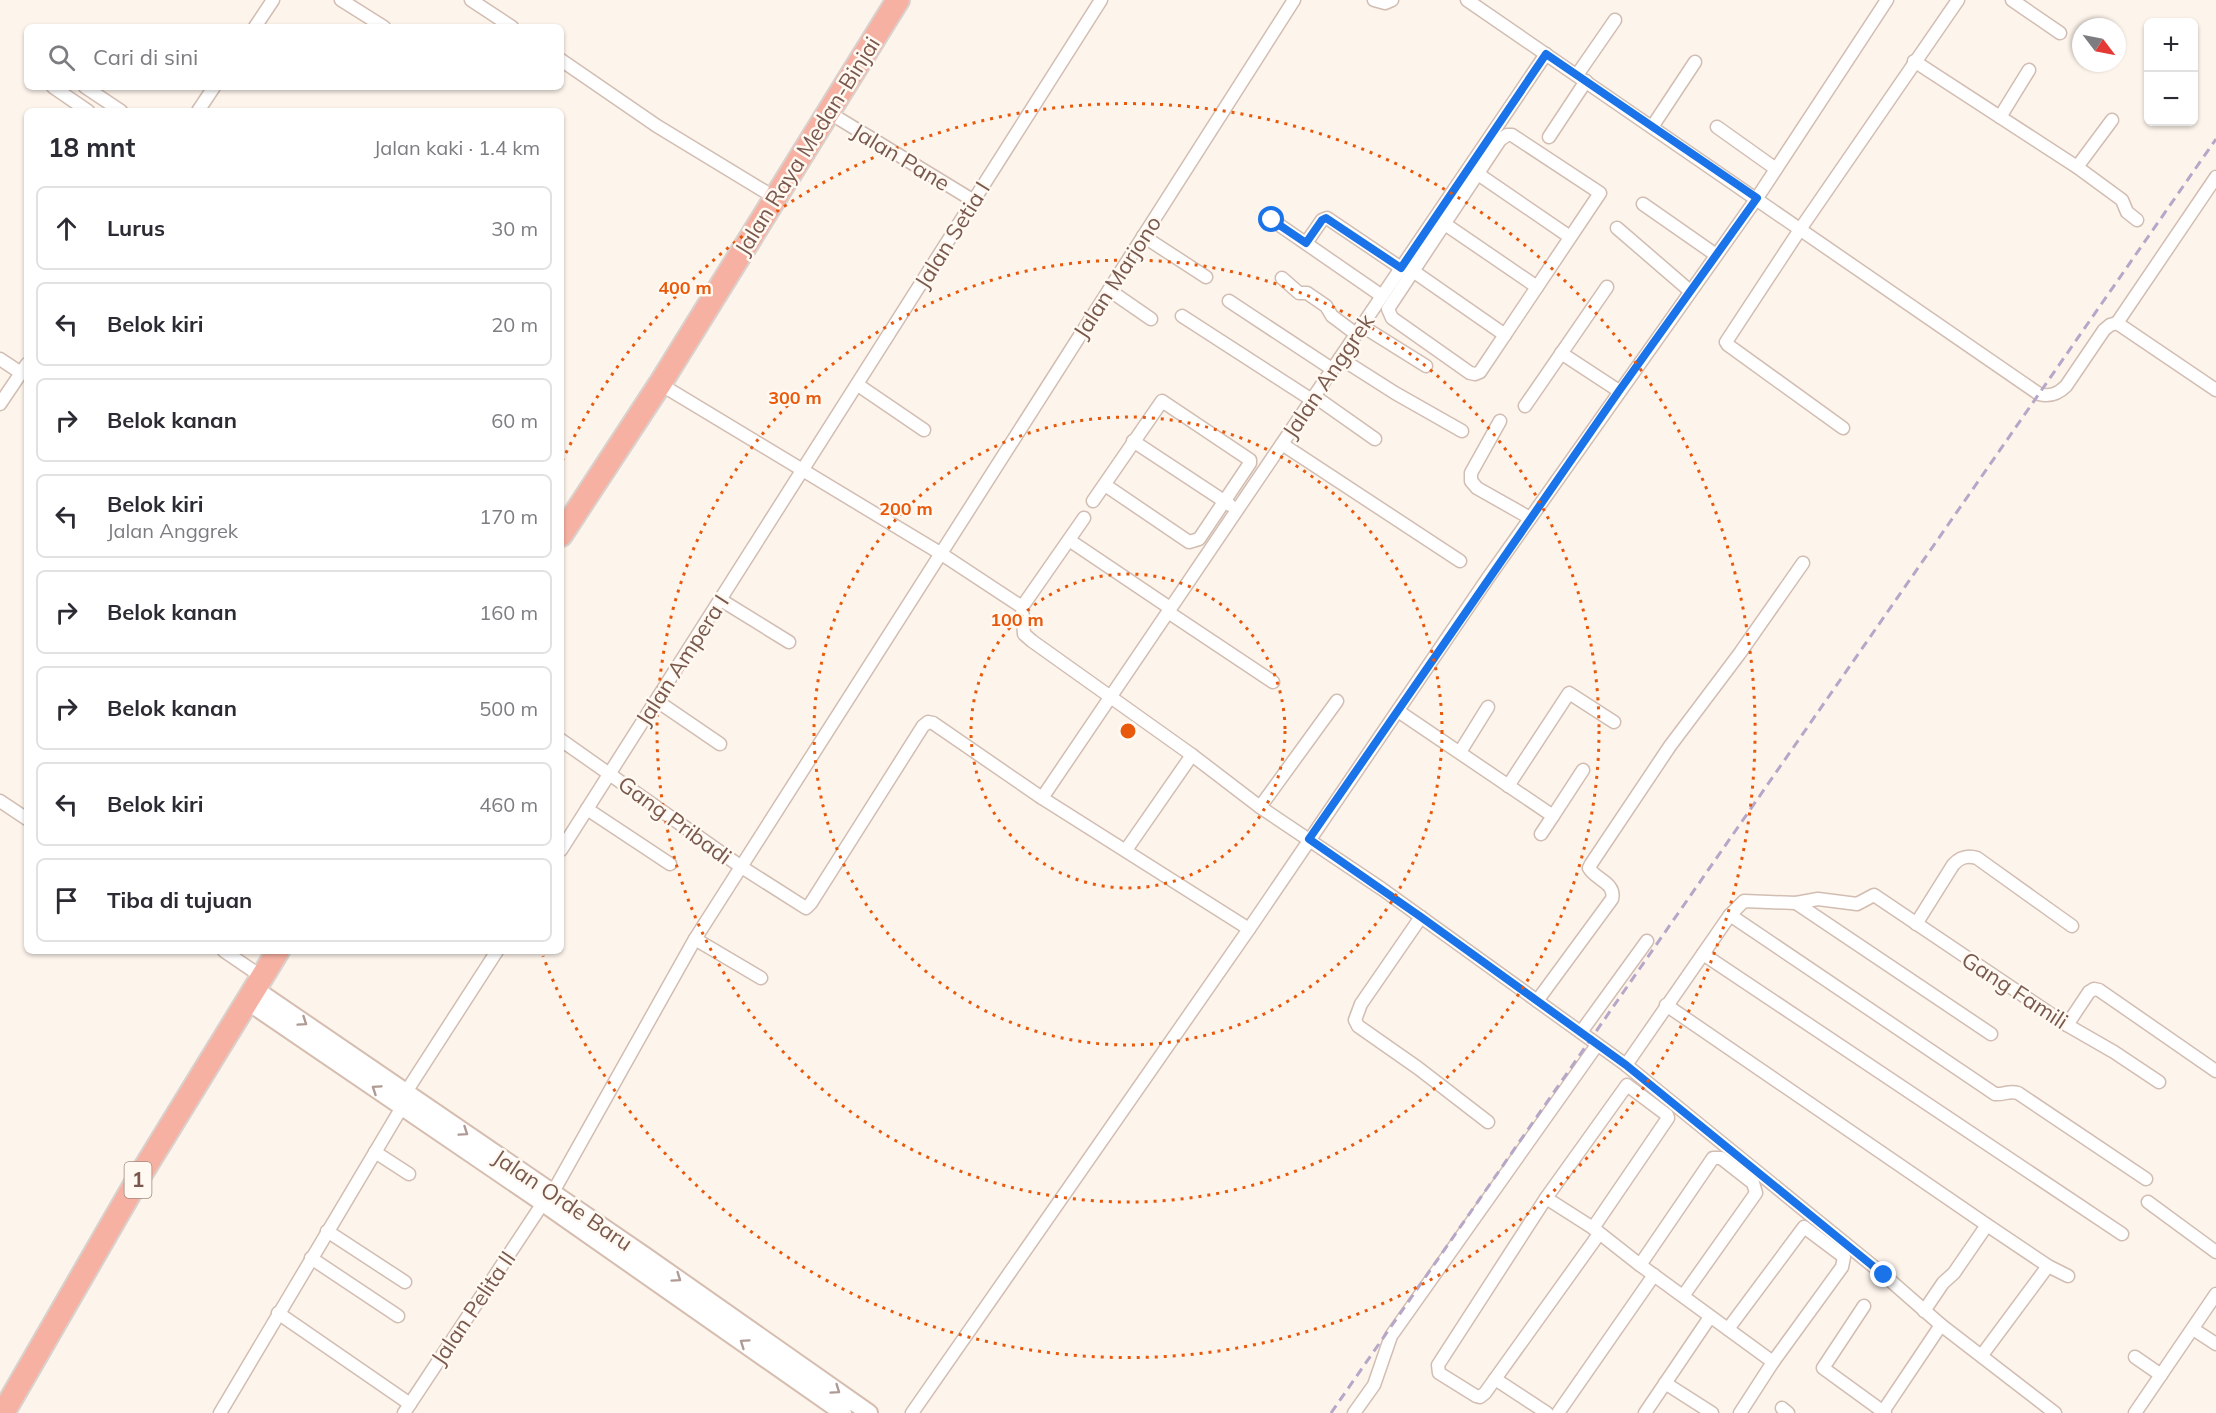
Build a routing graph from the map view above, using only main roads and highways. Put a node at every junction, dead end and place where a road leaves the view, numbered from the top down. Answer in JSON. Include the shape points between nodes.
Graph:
{"nodes":[{"id":1,"x":883,"y":0,"type":"edge"},
{"id":2,"x":898,"y":0,"type":"edge"},
{"id":3,"x":732,"y":255,"type":"junction"},
{"id":4,"x":564,"y":512,"type":"edge"},
{"id":5,"x":564,"y":530,"type":"edge"},
{"id":6,"x":277,"y":954,"type":"edge"},
{"id":7,"x":288,"y":954,"type":"edge"},
{"id":8,"x":259,"y":992,"type":"junction"},
{"id":9,"x":776,"y":1357,"type":"junction"},
{"id":10,"x":3,"y":1413,"type":"edge"},
{"id":11,"x":16,"y":1413,"type":"edge"},
{"id":12,"x":843,"y":1413,"type":"edge"},
{"id":13,"x":869,"y":1413,"type":"edge"}],
"edges":[{"from":1,"to":3,"type":"highway","name":"Jalan Raya Medan-Binjai","via":[[764,191]]},
{"from":2,"to":3,"type":"highway","name":"Jalan Raya Medan-Binjai"},
{"from":3,"to":4,"type":"highway","name":"Jalan Raya Medan-Binjai"},
{"from":3,"to":5,"type":"highway","name":"Jalan Raya Medan-Binjai","via":[[660,384]]},
{"from":6,"to":8,"type":"highway","number":"1"},
{"from":7,"to":8,"type":"highway","number":"1"},
{"from":8,"to":9,"type":"main road","name":"Jalan Orde Baru","via":[[404,1100]]},
{"from":8,"to":10,"type":"highway","number":"1","via":[[138,1179]]},
{"from":8,"to":11,"type":"highway","number":"1"},
{"from":9,"to":12,"type":"main road","name":"Jalan Orde Baru"},
{"from":9,"to":13,"type":"main road","name":"Jalan Orde Baru","one_way":true}]}
